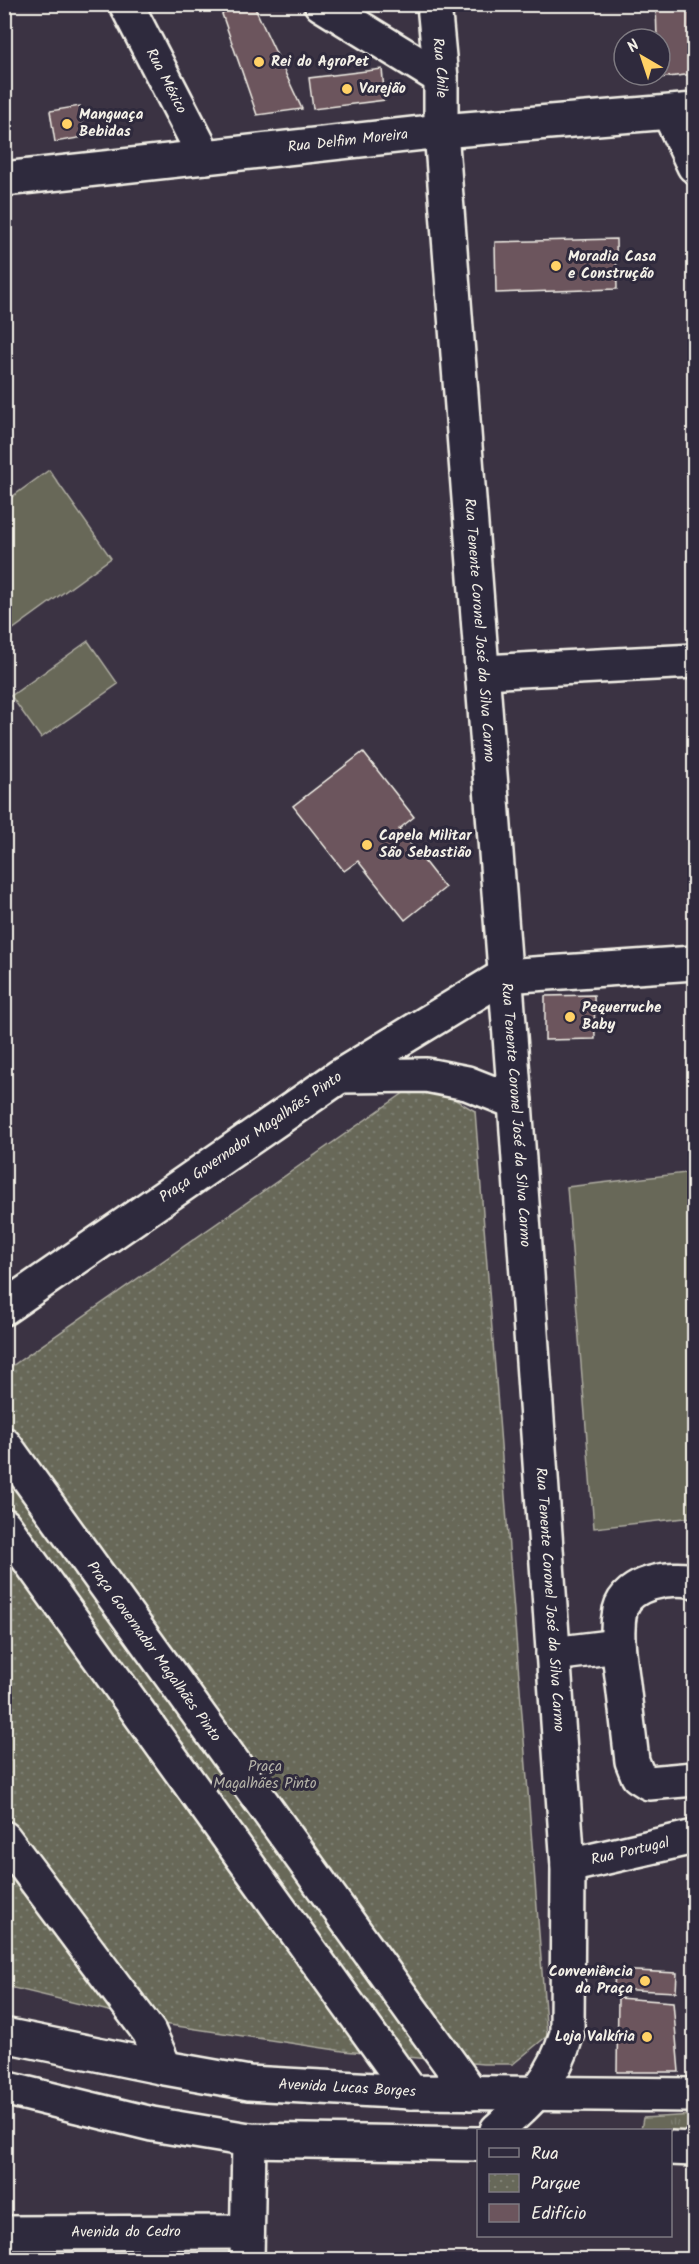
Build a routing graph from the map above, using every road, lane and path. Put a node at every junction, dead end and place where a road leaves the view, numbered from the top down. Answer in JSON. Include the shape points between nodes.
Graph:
{"nodes":[{"id":1,"x":126,"y":4,"type":"edge"},
{"id":2,"x":321,"y":4,"type":"edge"},
{"id":3,"x":434,"y":4,"type":"edge"},
{"id":4,"x":441,"y":78,"type":"junction"},
{"id":5,"x":682,"y":111,"type":"edge"},
{"id":6,"x":441,"y":131,"type":"junction"},
{"id":7,"x":204,"y":157,"type":"junction"},
{"id":8,"x":694,"y":166,"type":"edge"},
{"id":9,"x":4,"y":179,"type":"edge"},
{"id":10,"x":694,"y":661,"type":"edge"},
{"id":11,"x":483,"y":672,"type":"junction"},
{"id":12,"x":694,"y":963,"type":"edge"},
{"id":13,"x":504,"y":976,"type":"junction"},
{"id":14,"x":340,"y":1076,"type":"junction"},
{"id":15,"x":515,"y":1102,"type":"junction"},
{"id":16,"x":4,"y":1308,"type":"edge"},
{"id":17,"x":4,"y":1444,"type":"edge"},
{"id":18,"x":4,"y":1525,"type":"edge"},
{"id":19,"x":694,"y":1581,"type":"edge"},
{"id":20,"x":618,"y":1646,"type":"junction"},
{"id":21,"x":553,"y":1654,"type":"junction"},
{"id":22,"x":694,"y":1779,"type":"edge"},
{"id":23,"x":694,"y":1837,"type":"edge"},
{"id":24,"x":4,"y":1838,"type":"edge"},
{"id":25,"x":568,"y":1866,"type":"junction"},
{"id":26,"x":4,"y":2035,"type":"edge"},
{"id":27,"x":165,"y":2068,"type":"junction"},
{"id":28,"x":4,"y":2088,"type":"edge"},
{"id":29,"x":411,"y":2092,"type":"junction"},
{"id":30,"x":471,"y":2093,"type":"junction"},
{"id":31,"x":538,"y":2093,"type":"junction"},
{"id":32,"x":694,"y":2095,"type":"edge"},
{"id":33,"x":498,"y":2129,"type":"edge"},
{"id":34,"x":249,"y":2140,"type":"junction"},
{"id":35,"x":477,"y":2145,"type":"edge"},
{"id":36,"x":672,"y":2148,"type":"edge"},
{"id":37,"x":694,"y":2149,"type":"edge"},
{"id":38,"x":4,"y":2232,"type":"edge"},
{"id":39,"x":247,"y":2246,"type":"edge"}],
"edges":[{"from":1,"to":7,"type":"street","name":"Rua México"},
{"from":2,"to":4,"type":"street"},
{"from":3,"to":4,"type":"street","name":"Rua Chile"},
{"from":4,"to":6,"type":"street","name":"Rua Chile"},
{"from":5,"to":6,"type":"street","name":"Rua Delfim Moreira"},
{"from":5,"to":8,"type":"street"},
{"from":6,"to":7,"type":"street","name":"Rua Delfim Moreira"},
{"from":6,"to":11,"type":"street","name":"Rua Tenente Coronel José da Silva Carmo"},
{"from":7,"to":9,"type":"street","name":"Rua Delfim Moreira"},
{"from":10,"to":11,"type":"street"},
{"from":11,"to":13,"type":"street","name":"Rua Tenente Coronel José da Silva Carmo"},
{"from":12,"to":13,"type":"street"},
{"from":13,"to":14,"type":"street","name":"Praça Governador Magalhães Pinto"},
{"from":13,"to":15,"type":"street","name":"Rua Tenente Coronel José da Silva Carmo"},
{"from":14,"to":15,"type":"street","via":[[426,1076],[467,1083]]},
{"from":14,"to":16,"type":"street","name":"Praça Governador Magalhães Pinto"},
{"from":15,"to":21,"type":"street","name":"Rua Tenente Coronel José da Silva Carmo"},
{"from":17,"to":30,"type":"street","name":"Praça Governador Magalhães Pinto"},
{"from":18,"to":29,"type":"street"},
{"from":19,"to":20,"type":"street","via":[[655,1581],[636,1589],[620,1610]]},
{"from":20,"to":21,"type":"street"},
{"from":20,"to":22,"type":"street","via":[[632,1761],[638,1776],[649,1783]]},
{"from":21,"to":25,"type":"street","name":"Rua Tenente Coronel José da Silva Carmo"},
{"from":23,"to":25,"type":"street","name":"Rua Portugal"},
{"from":24,"to":27,"type":"street","via":[[149,2032]]},
{"from":25,"to":31,"type":"street","name":"Rua Tenente Coronel José da Silva Carmo","via":[[567,2033],[561,2056]]},
{"from":26,"to":27,"type":"street","name":"Avenida Lucas Borges"},
{"from":27,"to":29,"type":"street","name":"Avenida Lucas Borges","via":[[249,2083]]},
{"from":28,"to":34,"type":"street","via":[[152,2124]]},
{"from":29,"to":30,"type":"street","name":"Avenida Lucas Borges"},
{"from":30,"to":31,"type":"street","name":"Avenida Lucas Borges"},
{"from":31,"to":32,"type":"street","name":"Avenida Lucas Borges"},
{"from":31,"to":33,"type":"street","name":"Rua Tenente Coronel José da Silva Carmo"},
{"from":34,"to":35,"type":"street"},
{"from":34,"to":39,"type":"street"},
{"from":36,"to":37,"type":"street"},
{"from":38,"to":39,"type":"street","name":"Avenida do Cedro"}]}
